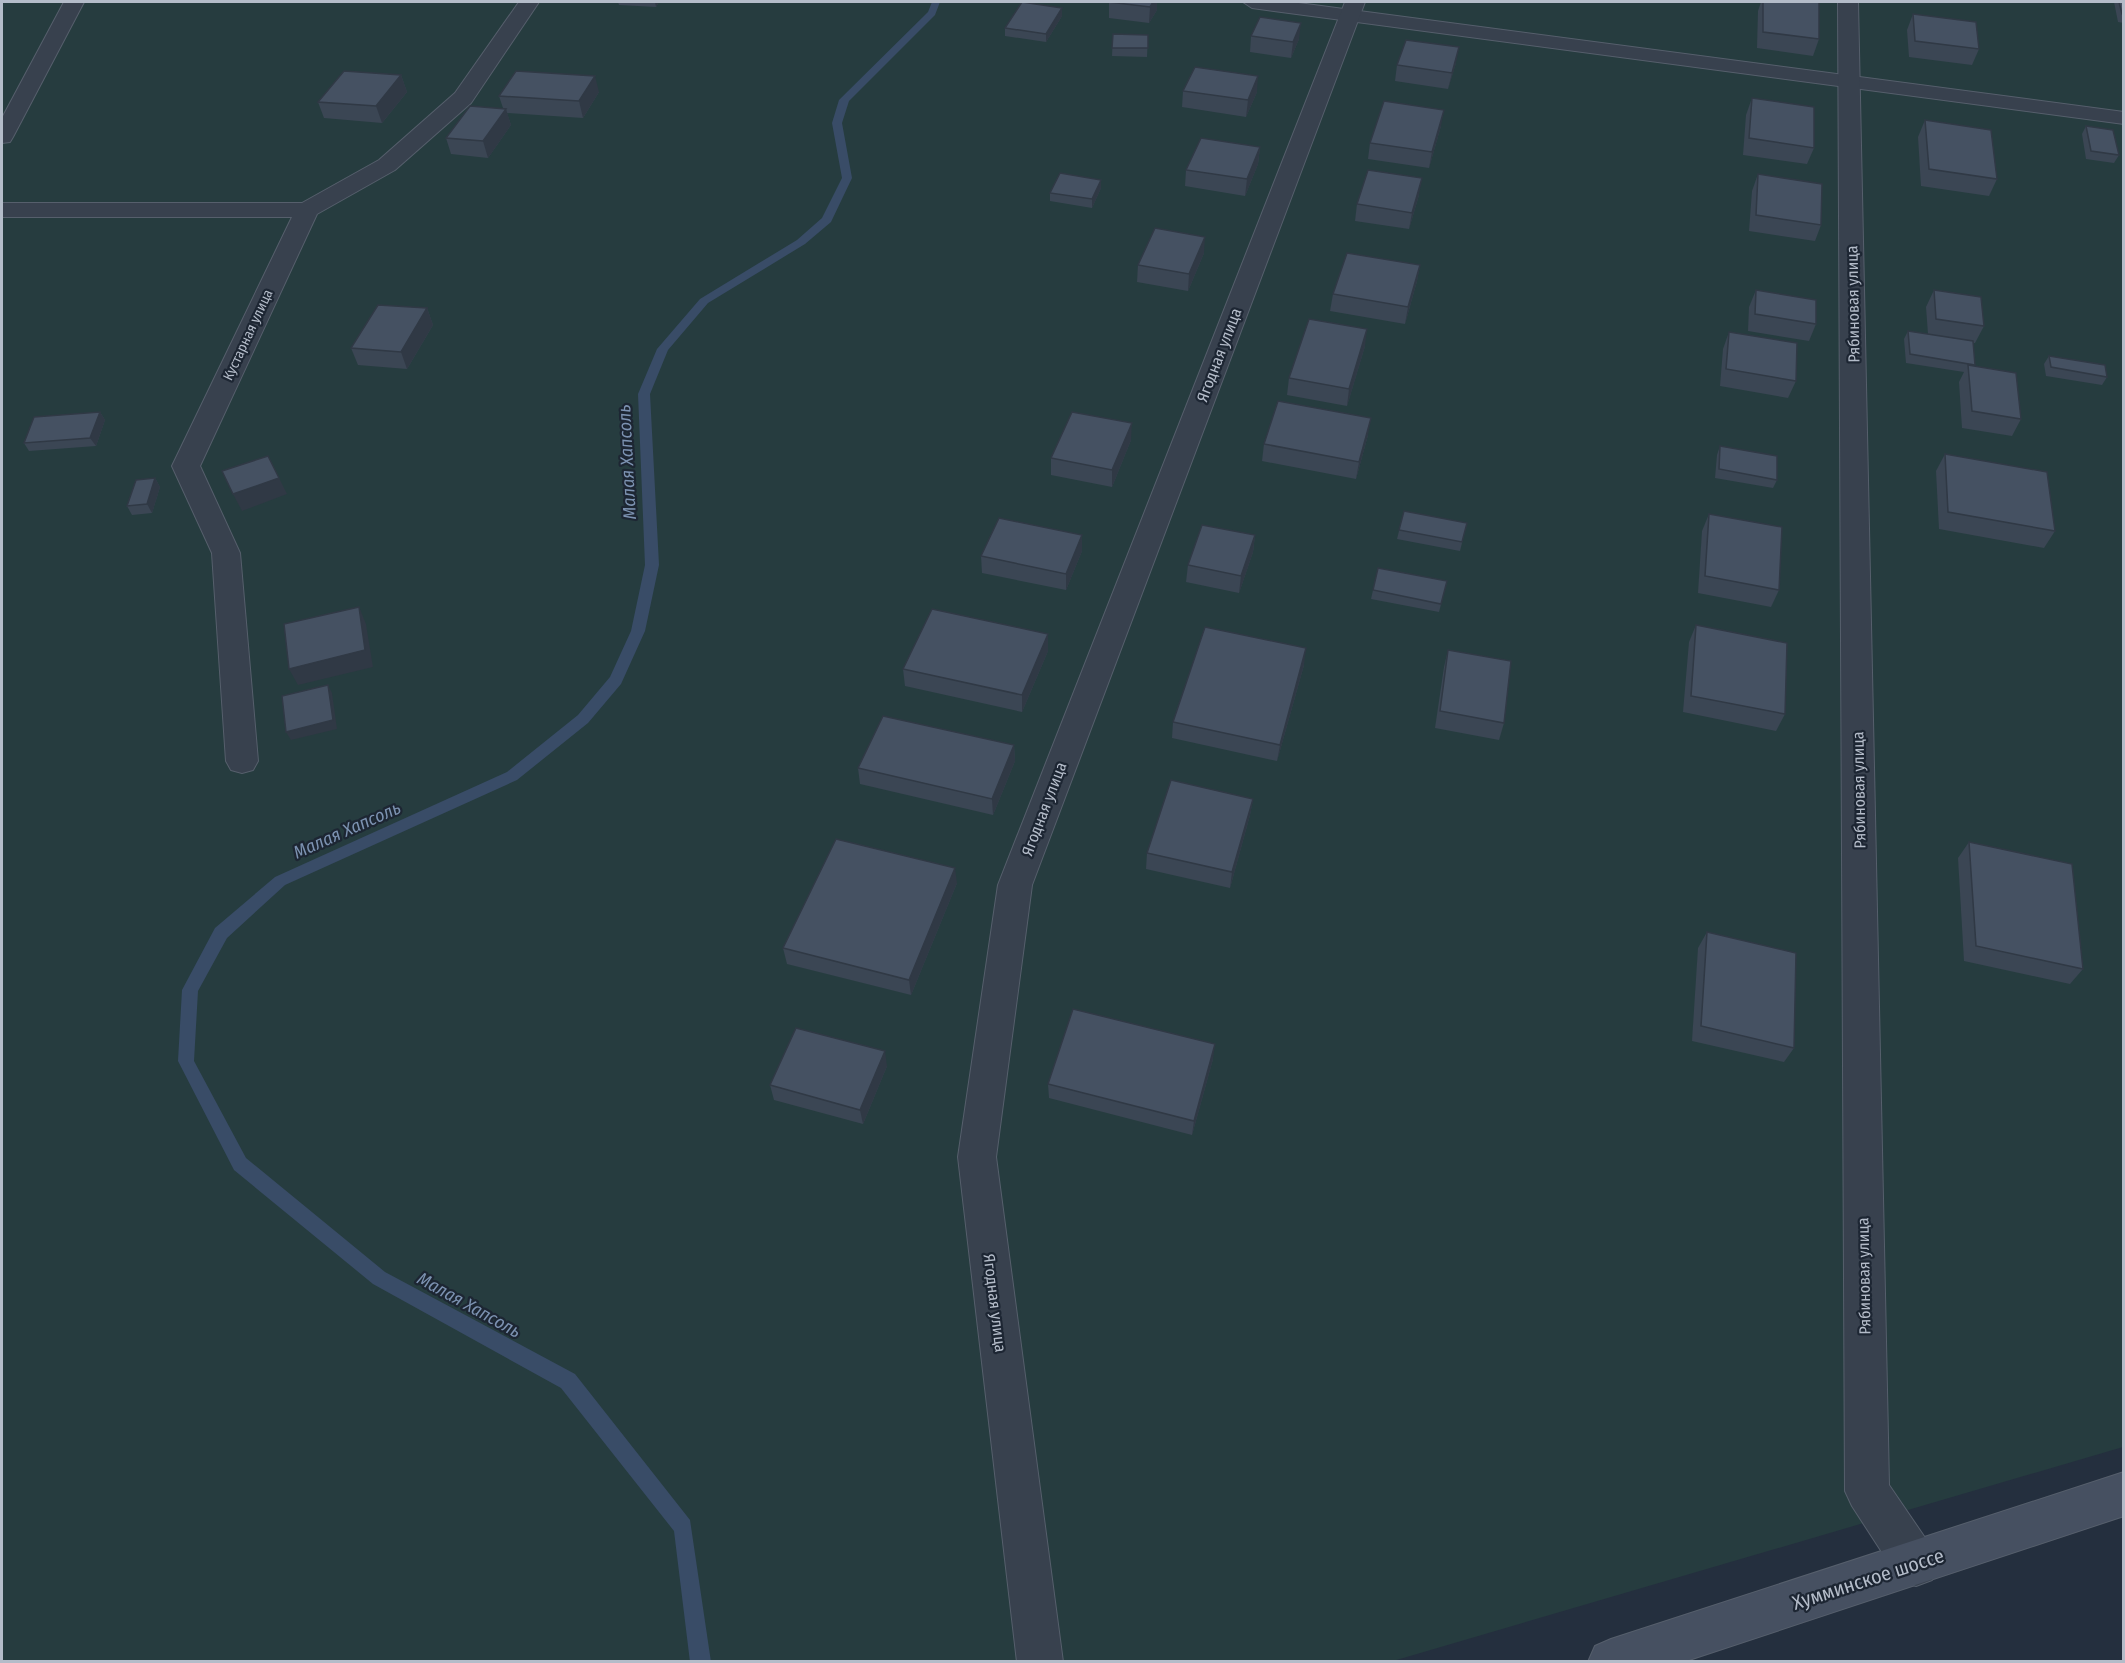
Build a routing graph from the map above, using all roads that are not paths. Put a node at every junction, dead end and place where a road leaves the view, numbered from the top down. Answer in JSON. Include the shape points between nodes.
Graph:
{"nodes":[{"id":1,"x":74,"y":2,"type":"edge"},
{"id":2,"x":529,"y":2,"type":"edge"},
{"id":3,"x":1252,"y":2,"type":"edge"},
{"id":4,"x":1848,"y":2,"type":"edge"},
{"id":5,"x":1353,"y":8,"type":"edge"},
{"id":6,"x":1850,"y":82,"type":"junction"},
{"id":7,"x":2124,"y":118,"type":"edge"},
{"id":8,"x":2,"y":137,"type":"edge"},
{"id":9,"x":2,"y":210,"type":"edge"},
{"id":10,"x":307,"y":210,"type":"junction"},
{"id":11,"x":242,"y":761,"type":"dead end"},
{"id":12,"x":2124,"y":1494,"type":"edge"},
{"id":13,"x":1916,"y":1564,"type":"junction"},
{"id":14,"x":1040,"y":1662,"type":"edge"},
{"id":15,"x":1611,"y":1662,"type":"edge"}],
"edges":[{"from":1,"to":8,"type":"street"},
{"from":2,"to":10,"type":"street","via":[[463,98],[387,165]]},
{"from":3,"to":5,"type":"lane"},
{"from":4,"to":6,"type":"street","name":"Рябиновая улица"},
{"from":5,"to":6,"type":"lane"},
{"from":5,"to":14,"type":"street","name":"Ягодная улица","via":[[1015,885],[977,1157]]},
{"from":6,"to":7,"type":"lane"},
{"from":6,"to":13,"type":"street","name":"Рябиновая улица","via":[[1867,1491]]},
{"from":9,"to":10,"type":"street"},
{"from":10,"to":11,"type":"street","name":"Кустарная улица","via":[[186,466],[226,553]]},
{"from":12,"to":13,"type":"main road","name":"Хумминское шоссе"},
{"from":13,"to":15,"type":"main road","name":"Хумминское шоссе"}]}
